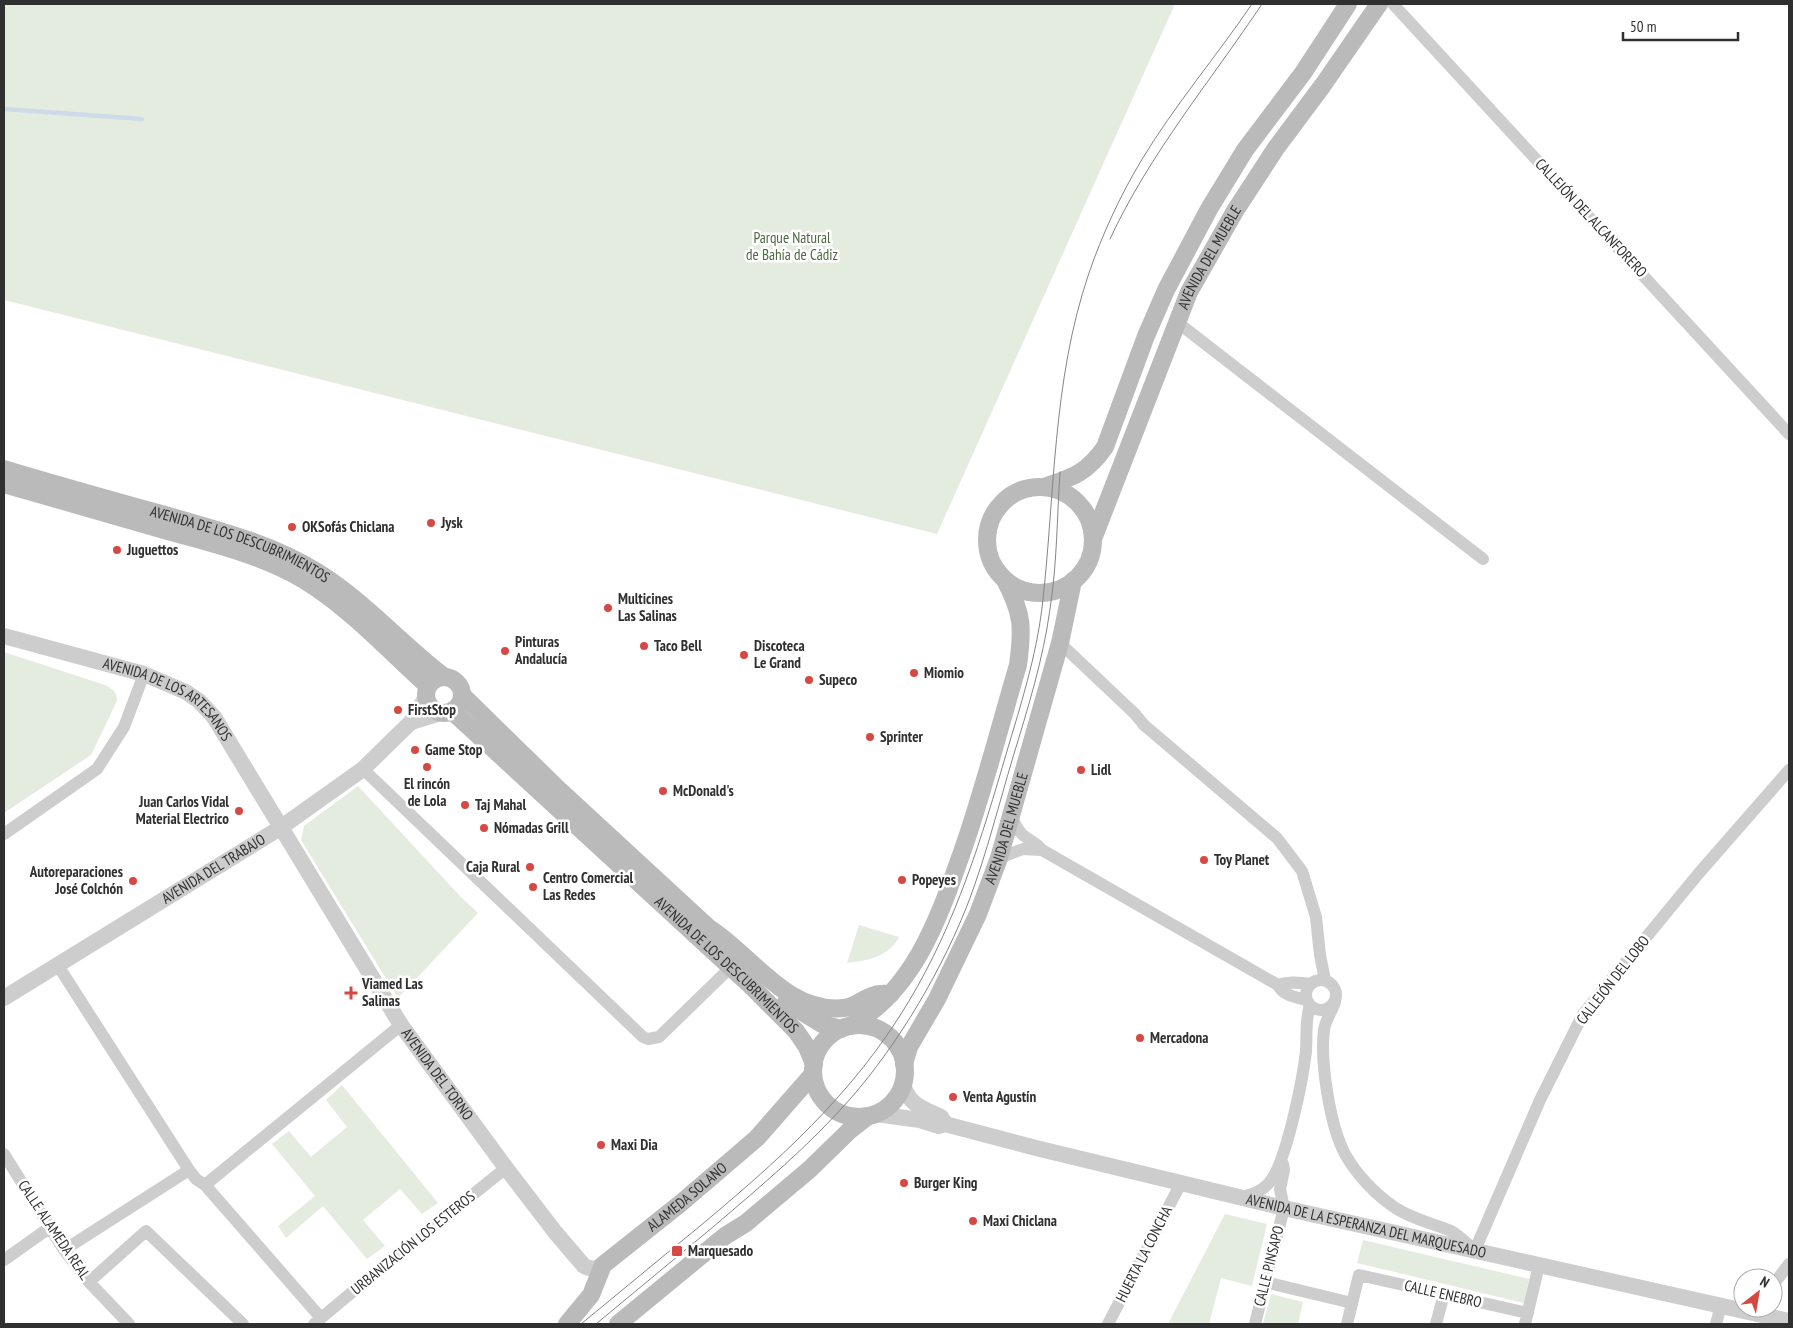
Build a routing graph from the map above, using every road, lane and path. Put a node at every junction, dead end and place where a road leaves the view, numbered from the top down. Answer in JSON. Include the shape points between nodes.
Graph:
{"nodes":[{"id":1,"x":1348,"y":4,"type":"edge"},
{"id":2,"x":1379,"y":4,"type":"edge"},
{"id":3,"x":1393,"y":4,"type":"edge"},
{"id":4,"x":1177,"y":322,"type":"junction"},
{"id":5,"x":1789,"y":434,"type":"edge"},
{"id":6,"x":4,"y":470,"type":"edge"},
{"id":7,"x":4,"y":484,"type":"edge"},
{"id":8,"x":1044,"y":487,"type":"junction"},
{"id":9,"x":1093,"y":539,"type":"junction"},
{"id":10,"x":1483,"y":559,"type":"dead end"},
{"id":11,"x":1005,"y":580,"type":"junction"},
{"id":12,"x":1073,"y":581,"type":"junction"},
{"id":13,"x":4,"y":636,"type":"edge"},
{"id":14,"x":1060,"y":643,"type":"junction"},
{"id":15,"x":144,"y":674,"type":"junction"},
{"id":16,"x":432,"y":686,"type":"junction"},
{"id":17,"x":463,"y":696,"type":"junction"},
{"id":18,"x":446,"y":712,"type":"junction"},
{"id":19,"x":411,"y":722,"type":"junction"},
{"id":20,"x":363,"y":769,"type":"junction"},
{"id":21,"x":1789,"y":770,"type":"edge"},
{"id":22,"x":1011,"y":815,"type":"junction"},
{"id":23,"x":280,"y":828,"type":"junction"},
{"id":24,"x":4,"y":834,"type":"edge"},
{"id":25,"x":1042,"y":850,"type":"junction"},
{"id":26,"x":999,"y":858,"type":"junction"},
{"id":27,"x":709,"y":928,"type":"junction"},
{"id":28,"x":57,"y":964,"type":"junction"},
{"id":29,"x":731,"y":967,"type":"junction"},
{"id":30,"x":1325,"y":980,"type":"junction"},
{"id":31,"x":1311,"y":984,"type":"junction"},
{"id":32,"x":1278,"y":986,"type":"junction"},
{"id":33,"x":891,"y":994,"type":"junction"},
{"id":34,"x":4,"y":998,"type":"edge"},
{"id":35,"x":1335,"y":1002,"type":"junction"},
{"id":36,"x":1309,"y":1003,"type":"junction"},
{"id":37,"x":401,"y":1025,"type":"junction"},
{"id":38,"x":846,"y":1028,"type":"junction"},
{"id":39,"x":1324,"y":1028,"type":"junction"},
{"id":40,"x":904,"y":1064,"type":"junction"},
{"id":41,"x":1304,"y":1068,"type":"junction"},
{"id":42,"x":813,"y":1069,"type":"junction"},
{"id":43,"x":903,"y":1085,"type":"junction"},
{"id":44,"x":872,"y":1115,"type":"junction"},
{"id":45,"x":945,"y":1124,"type":"junction"},
{"id":46,"x":4,"y":1154,"type":"edge"},
{"id":47,"x":1282,"y":1160,"type":"junction"},
{"id":48,"x":506,"y":1168,"type":"junction"},
{"id":49,"x":189,"y":1170,"type":"junction"},
{"id":50,"x":1180,"y":1183,"type":"junction"},
{"id":51,"x":206,"y":1185,"type":"junction"},
{"id":52,"x":1241,"y":1197,"type":"junction"},
{"id":53,"x":1284,"y":1208,"type":"junction"},
{"id":54,"x":50,"y":1228,"type":"junction"},
{"id":55,"x":64,"y":1250,"type":"junction"},
{"id":56,"x":1475,"y":1250,"type":"junction"},
{"id":57,"x":4,"y":1260,"type":"edge"},
{"id":58,"x":604,"y":1265,"type":"junction"},
{"id":59,"x":1539,"y":1265,"type":"junction"},
{"id":60,"x":89,"y":1282,"type":"junction"},
{"id":61,"x":1265,"y":1282,"type":"junction"},
{"id":62,"x":1444,"y":1294,"type":"junction"},
{"id":63,"x":1352,"y":1303,"type":"junction"},
{"id":64,"x":1721,"y":1305,"type":"junction"},
{"id":65,"x":1733,"y":1307,"type":"edge"},
{"id":66,"x":1526,"y":1319,"type":"edge"},
{"id":67,"x":318,"y":1321,"type":"edge"},
{"id":68,"x":129,"y":1324,"type":"edge"},
{"id":69,"x":243,"y":1324,"type":"edge"},
{"id":70,"x":567,"y":1324,"type":"edge"},
{"id":71,"x":618,"y":1324,"type":"edge"},
{"id":72,"x":1108,"y":1324,"type":"edge"},
{"id":73,"x":1255,"y":1324,"type":"edge"},
{"id":74,"x":1347,"y":1324,"type":"edge"},
{"id":75,"x":1436,"y":1324,"type":"edge"},
{"id":76,"x":1716,"y":1324,"type":"edge"}],
"edges":[{"from":1,"to":8,"type":"main road","name":"AVENIDA DEL MUEBLE","via":[[1303,73],[1245,150],[1208,209],[1146,336],[1105,447],[1085,470]]},
{"from":2,"to":4,"type":"main road","name":"AVENIDA DEL MUEBLE","via":[[1235,211],[1189,292]]},
{"from":3,"to":5,"type":"street","name":"CALLEJÓN DEL ALCANFORERO"},
{"from":4,"to":9,"type":"main road","name":"AVENIDA DEL MUEBLE"},
{"from":4,"to":10,"type":"street"},
{"from":6,"to":16,"type":"main road","name":"AVENIDA DE LOS DESCUBRIMIENTOS","via":[[233,535],[278,551],[337,585],[374,616],[419,658]]},
{"from":7,"to":16,"type":"main road","name":"AVENIDA DE LOS DESCUBRIMIENTOS","via":[[226,547],[280,568],[320,590]]},
{"from":8,"to":9,"type":"main road","via":[[1057,489],[1080,506],[1087,516]]},
{"from":8,"to":11,"type":"main road","via":[[1020,490],[1009,496],[991,517],[987,544],[993,564]]},
{"from":9,"to":12,"type":"main road","via":[[1088,562]]},
{"from":11,"to":12,"type":"main road","via":[[1029,592],[1043,592]]},
{"from":11,"to":33,"type":"main road","via":[[1021,620],[1018,666],[974,820],[940,914],[927,943]]},
{"from":12,"to":14,"type":"main road","name":"AVENIDA DEL MUEBLE"},
{"from":13,"to":15,"type":"street","name":"AVENIDA DE LOS ARTESANOS"},
{"from":14,"to":22,"type":"main road","name":"AVENIDA DEL MUEBLE"},
{"from":14,"to":30,"type":"street","via":[[1144,725],[1277,838],[1302,871],[1316,917]]},
{"from":15,"to":23,"type":"street","name":"AVENIDA DE LOS ARTESANOS","via":[[186,692],[214,717]]},
{"from":15,"to":24,"type":"street","via":[[124,727],[97,769]]},
{"from":16,"to":17,"type":"main road","via":[[449,677],[459,684]]},
{"from":16,"to":18,"type":"main road","via":[[430,707]]},
{"from":16,"to":19,"type":"street"},
{"from":17,"to":18,"type":"main road","via":[[457,708]]},
{"from":17,"to":27,"type":"main road","name":"AVENIDA DE LOS DESCUBRIMIENTOS"},
{"from":18,"to":19,"type":"street"},
{"from":18,"to":29,"type":"main road","name":"AVENIDA DE LOS DESCUBRIMIENTOS"},
{"from":19,"to":20,"type":"street","name":"AVENIDA DEL TRABAJO"},
{"from":20,"to":23,"type":"street","name":"AVENIDA DEL TRABAJO"},
{"from":20,"to":29,"type":"street","via":[[643,1037],[659,1037]]},
{"from":21,"to":56,"type":"street","name":"CALLEJÓN DEL LOBO","via":[[1583,1014],[1540,1100]]},
{"from":22,"to":25,"type":"street","via":[[1022,835]]},
{"from":22,"to":26,"type":"main road","name":"AVENIDA DEL MUEBLE"},
{"from":23,"to":28,"type":"street","name":"AVENIDA DEL TRABAJO"},
{"from":23,"to":37,"type":"street","name":"AVENIDA DEL TORNO"},
{"from":25,"to":26,"type":"street","via":[[1023,849]]},
{"from":25,"to":32,"type":"street"},
{"from":26,"to":40,"type":"main road","name":"AVENIDA DEL MUEBLE","via":[[978,914],[937,999],[909,1047]]},
{"from":27,"to":33,"type":"main road","name":"AVENIDA DE LOS DESCUBRIMIENTOS","via":[[789,995],[808,1003],[846,1008],[875,995]]},
{"from":27,"to":38,"type":"main road","name":"AVENIDA DE LOS DESCUBRIMIENTOS","via":[[718,942],[779,997],[822,1024]]},
{"from":28,"to":34,"type":"street","name":"AVENIDA DEL TRABAJO"},
{"from":28,"to":49,"type":"street"},
{"from":29,"to":42,"type":"main road","name":"AVENIDA DE LOS DESCUBRIMIENTOS","via":[[796,1031],[807,1047]]},
{"from":30,"to":31,"type":"street"},
{"from":30,"to":35,"type":"street","via":[[1336,990]]},
{"from":31,"to":32,"type":"street"},
{"from":31,"to":36,"type":"street","via":[[1307,989]]},
{"from":32,"to":36,"type":"street","via":[[1289,996]]},
{"from":33,"to":38,"type":"main road","via":[[867,1017]]},
{"from":35,"to":36,"type":"street","via":[[1326,1010],[1315,1009]]},
{"from":35,"to":39,"type":"street"},
{"from":36,"to":41,"type":"street"},
{"from":37,"to":48,"type":"street","name":"AVENIDA DEL TORNO"},
{"from":37,"to":51,"type":"street"},
{"from":38,"to":40,"type":"main road","via":[[869,1026],[887,1035],[899,1049]]},
{"from":38,"to":42,"type":"main road","via":[[826,1039]]},
{"from":39,"to":41,"type":"street"},
{"from":39,"to":56,"type":"street","via":[[1326,1087],[1345,1154],[1367,1183],[1395,1208],[1453,1232]]},
{"from":40,"to":43,"type":"main road"},
{"from":41,"to":47,"type":"street"},
{"from":42,"to":44,"type":"main road","via":[[818,1092],[830,1107],[847,1116]]},
{"from":42,"to":58,"type":"main road","name":"ALAMEDA SOLANO","via":[[757,1138]]},
{"from":43,"to":44,"type":"main road","via":[[893,1102]]},
{"from":43,"to":45,"type":"street","via":[[911,1101],[941,1118]]},
{"from":44,"to":45,"type":"street","via":[[920,1120],[940,1126]]},
{"from":44,"to":71,"type":"main road","via":[[849,1131],[746,1223]]},
{"from":45,"to":50,"type":"street","name":"AVENIDA DE LA ESPERANZA DEL MARQUESADO"},
{"from":46,"to":54,"type":"street","name":"CALLE ALAMEDA REAL"},
{"from":47,"to":52,"type":"street","via":[[1270,1183],[1262,1190]]},
{"from":47,"to":53,"type":"street","via":[[1284,1170],[1280,1189]]},
{"from":48,"to":58,"type":"street","name":"AVENIDA DEL TORNO","via":[[584,1266],[596,1269]]},
{"from":48,"to":67,"type":"street","name":"URBANIZACIÓN LOS ESTEROS"},
{"from":49,"to":51,"type":"street"},
{"from":49,"to":55,"type":"street"},
{"from":50,"to":52,"type":"street","name":"AVENIDA DE LA ESPERANZA DEL MARQUESADO"},
{"from":50,"to":72,"type":"street","name":"HUERTA LA CONCHA"},
{"from":51,"to":67,"type":"street"},
{"from":52,"to":53,"type":"street","name":"AVENIDA DE LA ESPERANZA DEL MARQUESADO"},
{"from":53,"to":56,"type":"street","name":"AVENIDA DE LA ESPERANZA DEL MARQUESADO"},
{"from":53,"to":61,"type":"street","name":"CALLE PINSAPO"},
{"from":54,"to":55,"type":"street","name":"CALLE ALAMEDA REAL"},
{"from":54,"to":57,"type":"street"},
{"from":55,"to":60,"type":"street","name":"CALLE ALAMEDA REAL"},
{"from":56,"to":59,"type":"street","name":"AVENIDA DE LA ESPERANZA DEL MARQUESADO"},
{"from":58,"to":70,"type":"main road","name":"ALAMEDA SOLANO","via":[[591,1295]]},
{"from":59,"to":64,"type":"street","name":"AVENIDA DE LA ESPERANZA DEL MARQUESADO"},
{"from":59,"to":66,"type":"street"},
{"from":60,"to":68,"type":"street","name":"CALLE ALAMEDA REAL"},
{"from":60,"to":69,"type":"street","via":[[146,1231]]},
{"from":61,"to":63,"type":"street"},
{"from":61,"to":73,"type":"street","name":"CALLE PINSAPO"},
{"from":62,"to":63,"type":"street","name":"CALLE ENEBRO","via":[[1359,1275]]},
{"from":62,"to":66,"type":"street","name":"CALLE ENEBRO"},
{"from":62,"to":75,"type":"street"},
{"from":63,"to":74,"type":"street"},
{"from":64,"to":65,"type":"street","name":"AVENIDA DE LA ESPERANZA DEL MARQUESADO"},
{"from":64,"to":76,"type":"street"}]}
